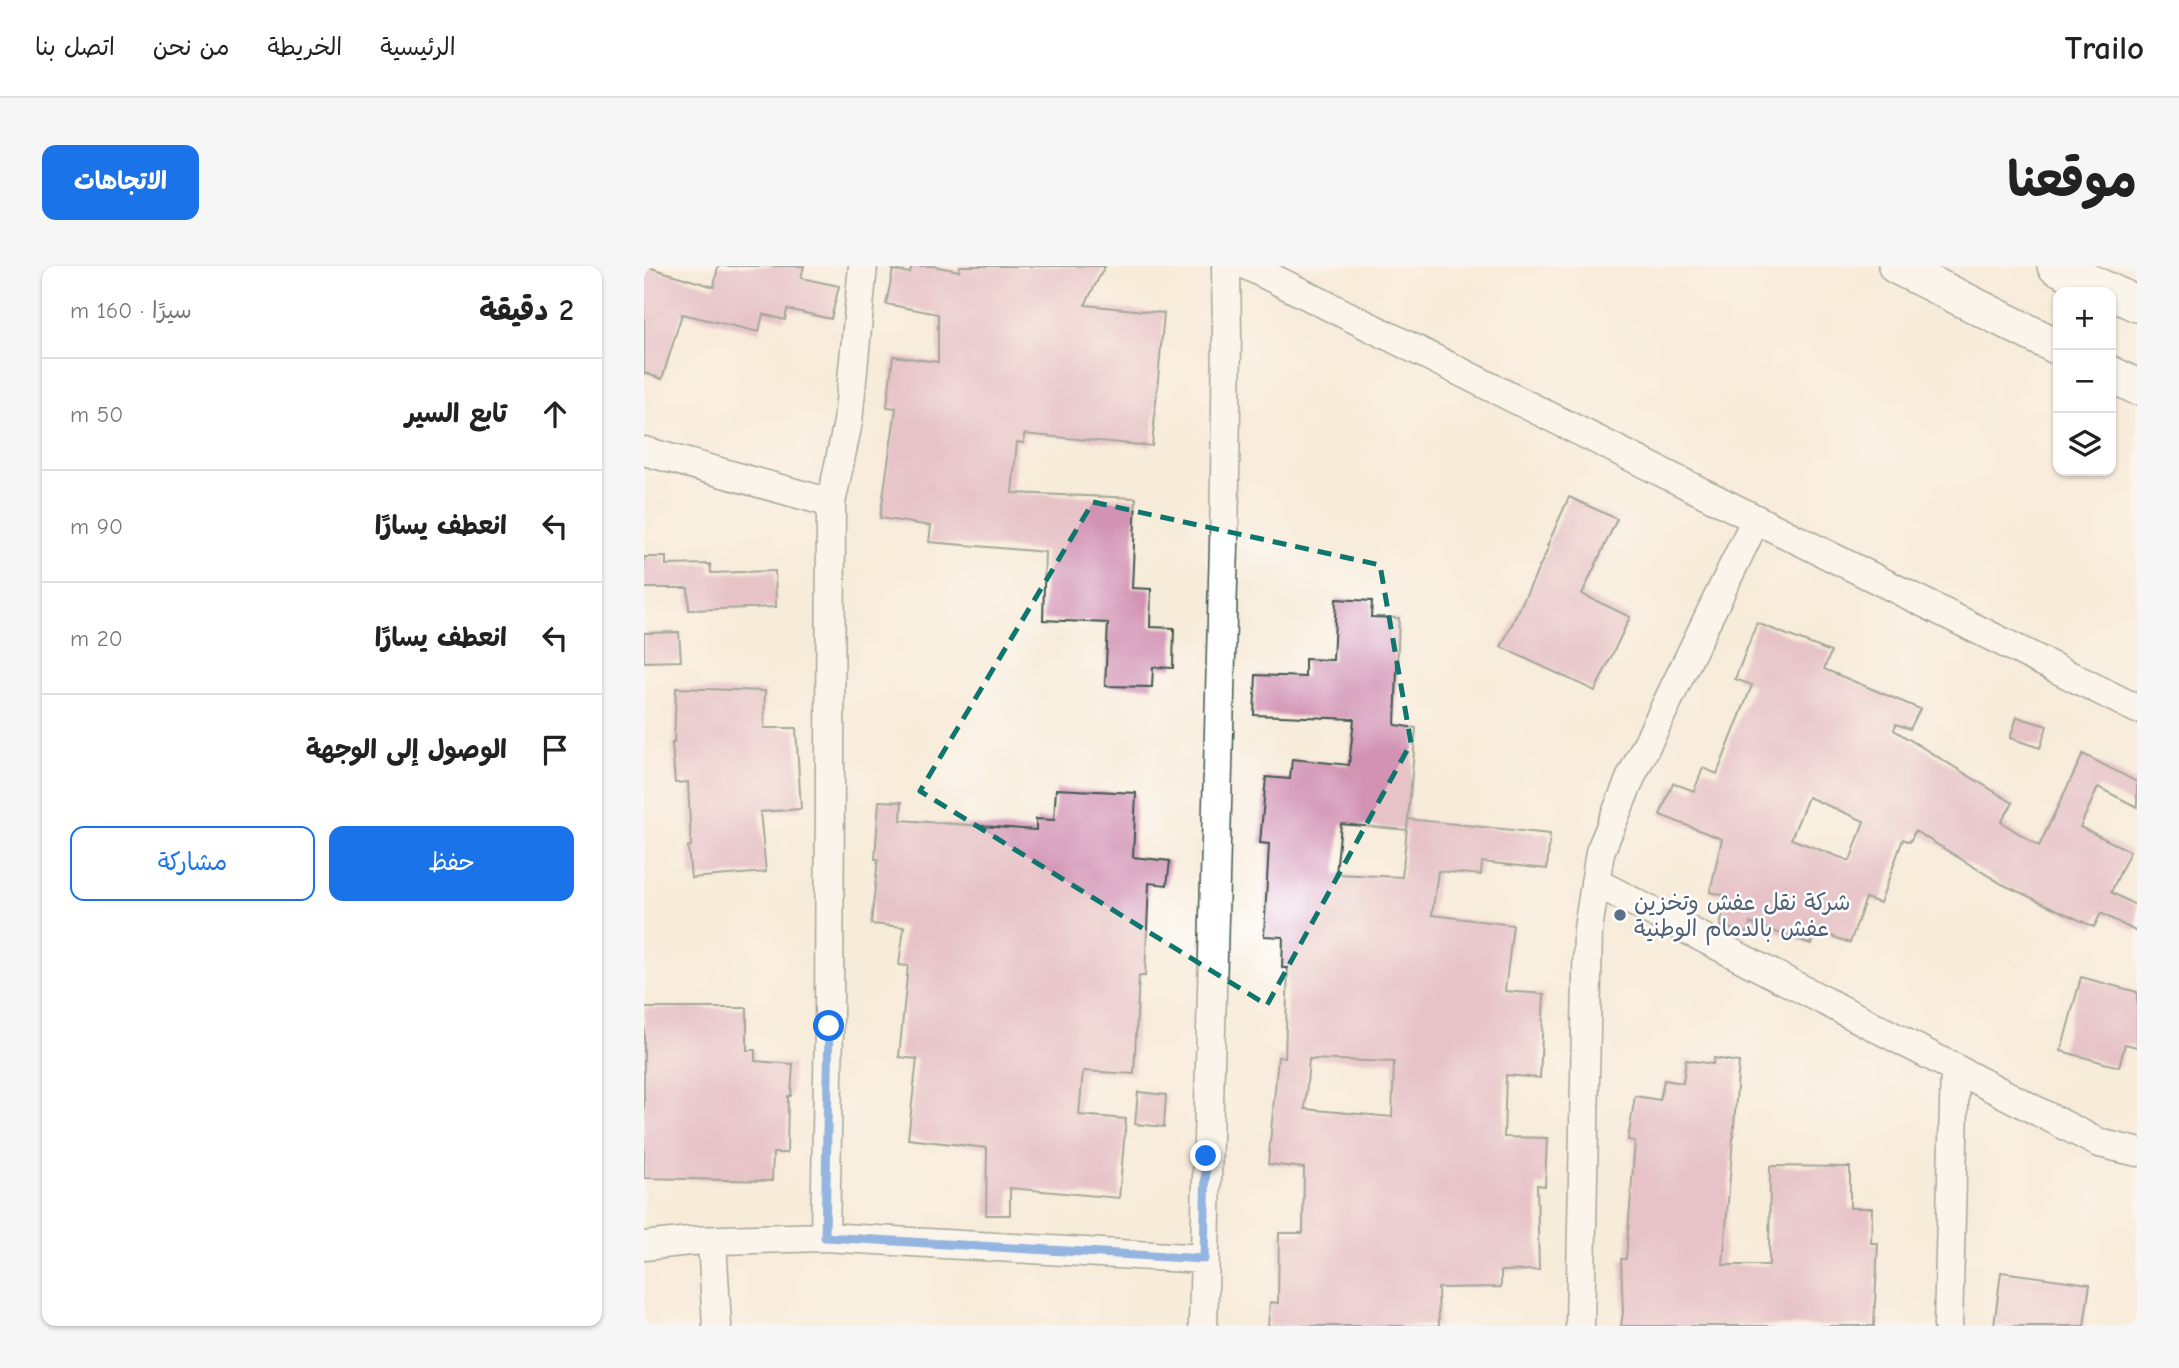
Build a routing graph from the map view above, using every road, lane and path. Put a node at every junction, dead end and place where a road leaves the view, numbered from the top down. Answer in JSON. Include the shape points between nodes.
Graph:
{"nodes":[{"id":1,"x":863,"y":266,"type":"edge"},
{"id":2,"x":1226,"y":266,"type":"edge"},
{"id":3,"x":1248,"y":266,"type":"edge"},
{"id":4,"x":1896,"y":266,"type":"edge"},
{"id":5,"x":2055,"y":266,"type":"edge"},
{"id":6,"x":2137,"y":304,"type":"edge"},
{"id":7,"x":2053,"y":344,"type":"edge"},
{"id":8,"x":2116,"y":376,"type":"edge"},
{"id":9,"x":2137,"y":387,"type":"edge"},
{"id":10,"x":644,"y":451,"type":"edge"},
{"id":11,"x":831,"y":503,"type":"junction"},
{"id":12,"x":1756,"y":519,"type":"junction"},
{"id":13,"x":2137,"y":709,"type":"edge"},
{"id":14,"x":1595,"y":882,"type":"junction"},
{"id":15,"x":1955,"y":1068,"type":"junction"},
{"id":16,"x":2137,"y":1152,"type":"edge"},
{"id":17,"x":825,"y":1237,"type":"junction"},
{"id":18,"x":712,"y":1241,"type":"junction"},
{"id":19,"x":644,"y":1246,"type":"edge"},
{"id":20,"x":1204,"y":1259,"type":"junction"},
{"id":21,"x":717,"y":1326,"type":"edge"},
{"id":22,"x":1203,"y":1326,"type":"edge"},
{"id":23,"x":1580,"y":1326,"type":"edge"},
{"id":24,"x":1948,"y":1326,"type":"edge"}],
"edges":[{"from":1,"to":11,"type":"street","via":[[848,422]]},
{"from":2,"to":20,"type":"street","via":[[1224,545]]},
{"from":3,"to":12,"type":"street"},
{"from":4,"to":7,"type":"main road"},
{"from":5,"to":6,"type":"main road"},
{"from":8,"to":9,"type":"main road"},
{"from":10,"to":11,"type":"street"},
{"from":11,"to":17,"type":"street"},
{"from":12,"to":13,"type":"street"},
{"from":12,"to":14,"type":"street","via":[[1631,777],[1600,852]]},
{"from":14,"to":15,"type":"street"},
{"from":14,"to":23,"type":"street","via":[[1588,929]]},
{"from":15,"to":16,"type":"street","via":[[2099,1143]]},
{"from":15,"to":24,"type":"street"},
{"from":17,"to":18,"type":"street"},
{"from":17,"to":20,"type":"street"},
{"from":18,"to":19,"type":"street"},
{"from":18,"to":21,"type":"street"},
{"from":20,"to":22,"type":"street"}]}
